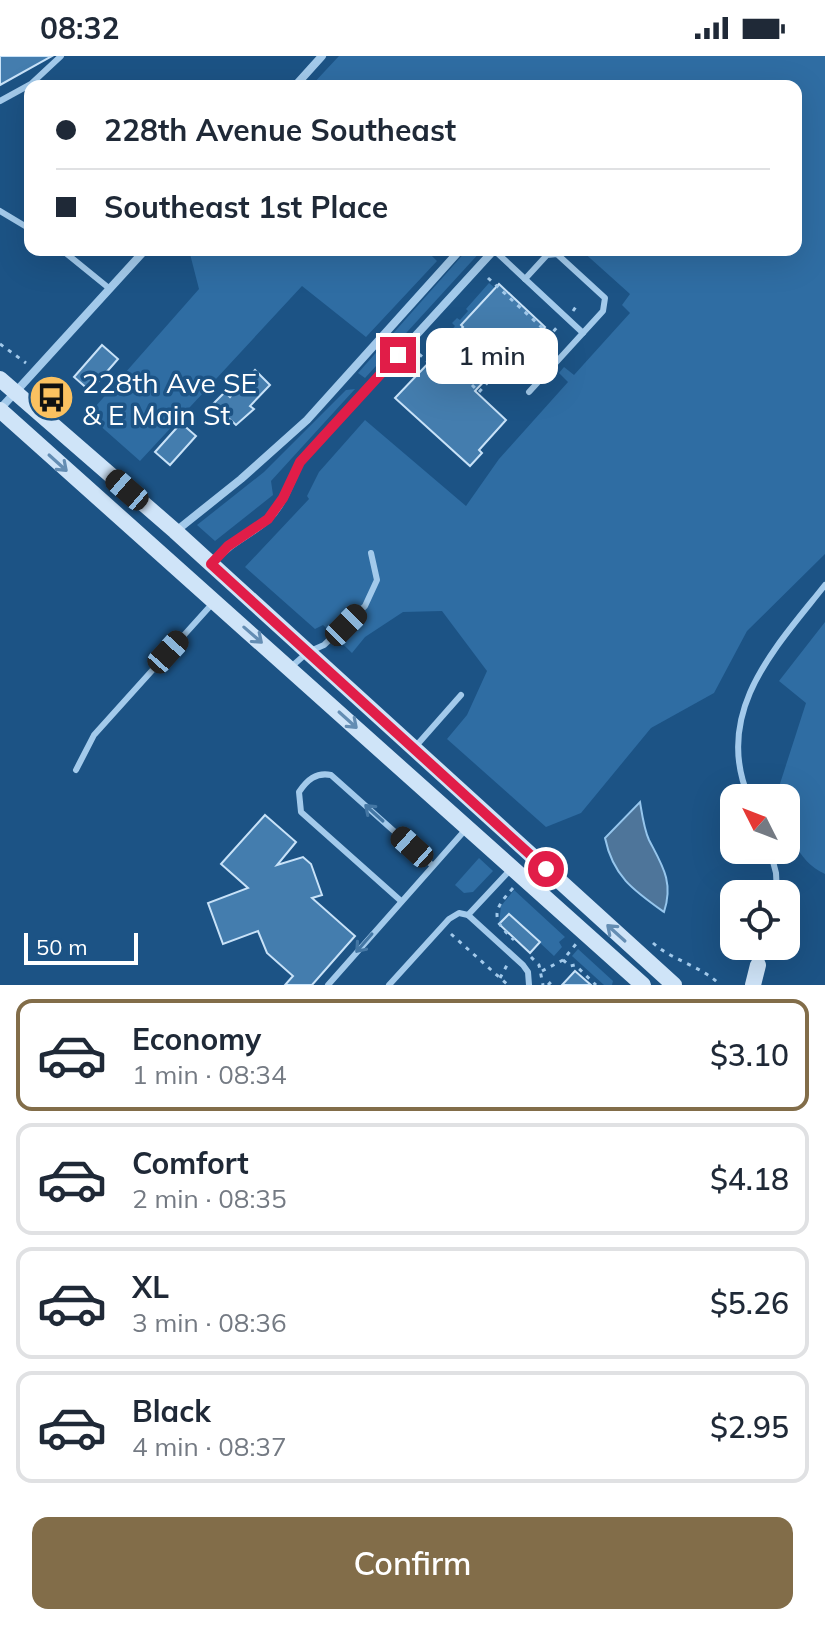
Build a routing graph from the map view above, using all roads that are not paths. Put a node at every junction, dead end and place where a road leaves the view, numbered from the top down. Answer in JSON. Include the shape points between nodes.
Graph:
{"nodes":[{"id":1,"x":61,"y":56,"type":"edge"},
{"id":2,"x":322,"y":56,"type":"edge"},
{"id":3,"x":35,"y":80,"type":"edge"},
{"id":4,"x":300,"y":80,"type":"edge"},
{"id":5,"x":24,"y":88,"type":"edge"},
{"id":6,"x":0,"y":101,"type":"edge"},
{"id":7,"x":0,"y":211,"type":"edge"},
{"id":8,"x":24,"y":225,"type":"edge"},
{"id":9,"x":69,"y":256,"type":"edge"},
{"id":10,"x":140,"y":256,"type":"edge"},
{"id":11,"x":455,"y":256,"type":"edge"},
{"id":12,"x":489,"y":256,"type":"edge"},
{"id":13,"x":500,"y":256,"type":"edge"},
{"id":14,"x":546,"y":256,"type":"edge"},
{"id":15,"x":559,"y":256,"type":"edge"},
{"id":16,"x":525,"y":279,"type":"junction"},
{"id":17,"x":110,"y":289,"type":"junction"},
{"id":18,"x":583,"y":333,"type":"junction"},
{"id":19,"x":0,"y":379,"type":"edge"},
{"id":20,"x":529,"y":392,"type":"dead end"},
{"id":21,"x":15,"y":393,"type":"junction"},
{"id":22,"x":0,"y":410,"type":"edge"},
{"id":23,"x":175,"y":531,"type":"junction"},
{"id":24,"x":371,"y":553,"type":"dead end"},
{"id":25,"x":211,"y":564,"type":"junction"},
{"id":26,"x":825,"y":585,"type":"edge"},
{"id":27,"x":215,"y":601,"type":"junction"},
{"id":28,"x":308,"y":652,"type":"junction"},
{"id":29,"x":290,"y":668,"type":"junction"},
{"id":30,"x":461,"y":695,"type":"dead end"},
{"id":31,"x":414,"y":748,"type":"junction"},
{"id":32,"x":76,"y":770,"type":"dead end"},
{"id":33,"x":742,"y":784,"type":"edge"},
{"id":34,"x":468,"y":827,"type":"junction"},
{"id":35,"x":432,"y":865,"type":"junction"},
{"id":36,"x":513,"y":867,"type":"junction"},
{"id":37,"x":401,"y":901,"type":"junction"},
{"id":38,"x":468,"y":915,"type":"junction"},
{"id":39,"x":761,"y":960,"type":"edge"},
{"id":40,"x":758,"y":965,"type":"junction"},
{"id":41,"x":328,"y":985,"type":"edge"},
{"id":42,"x":389,"y":985,"type":"edge"},
{"id":43,"x":529,"y":985,"type":"edge"},
{"id":44,"x":643,"y":985,"type":"edge"},
{"id":45,"x":674,"y":985,"type":"edge"},
{"id":46,"x":743,"y":985,"type":"edge"},
{"id":47,"x":753,"y":985,"type":"edge"}],
"edges":[{"from":1,"to":3,"type":"lane"},
{"from":2,"to":4,"type":"street"},
{"from":5,"to":6,"type":"lane"},
{"from":7,"to":8,"type":"lane"},
{"from":9,"to":17,"type":"lane"},
{"from":10,"to":17,"type":"street"},
{"from":11,"to":23,"type":"street","via":[[307,420]]},
{"from":12,"to":25,"type":"street","via":[[300,462],[268,519]]},
{"from":13,"to":16,"type":"lane"},
{"from":14,"to":16,"type":"lane"},
{"from":15,"to":18,"type":"lane","via":[[605,298],[603,311]]},
{"from":16,"to":18,"type":"lane"},
{"from":17,"to":21,"type":"street"},
{"from":18,"to":20,"type":"lane"},
{"from":19,"to":21,"type":"main road"},
{"from":21,"to":22,"type":"street"},
{"from":21,"to":23,"type":"main road"},
{"from":22,"to":27,"type":"main road","one_way":true},
{"from":23,"to":25,"type":"main road"},
{"from":24,"to":28,"type":"lane","via":[[377,580],[365,606],[324,645]]},
{"from":25,"to":28,"type":"main road"},
{"from":26,"to":33,"type":"lane","via":[[759,669],[738,741]]},
{"from":27,"to":29,"type":"main road","one_way":true},
{"from":27,"to":32,"type":"lane","via":[[94,735]]},
{"from":28,"to":29,"type":"lane"},
{"from":28,"to":31,"type":"main road"},
{"from":29,"to":34,"type":"main road","one_way":true},
{"from":30,"to":31,"type":"lane"},
{"from":45,"to":31,"type":"main road","one_way":true},
{"from":34,"to":35,"type":"lane"},
{"from":34,"to":36,"type":"main road"},
{"from":35,"to":37,"type":"lane"},
{"from":35,"to":37,"type":"lane","one_way":true,"via":[[331,775],[312,777],[305,784],[299,792],[301,812]]},
{"from":36,"to":38,"type":"lane"},
{"from":36,"to":44,"type":"main road"},
{"from":37,"to":41,"type":"lane","one_way":true},
{"from":38,"to":42,"type":"lane","via":[[454,915]]},
{"from":38,"to":43,"type":"lane","via":[[523,965]]},
{"from":39,"to":40,"type":"lane"},
{"from":40,"to":46,"type":"lane"},
{"from":40,"to":47,"type":"main road"}]}
